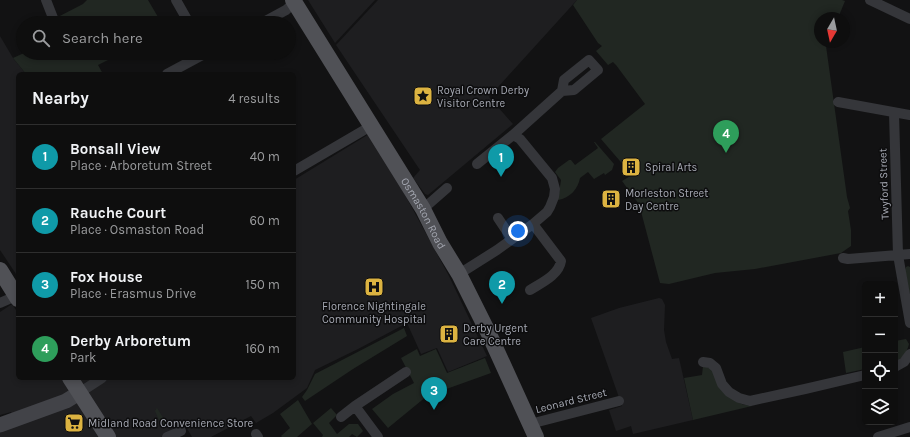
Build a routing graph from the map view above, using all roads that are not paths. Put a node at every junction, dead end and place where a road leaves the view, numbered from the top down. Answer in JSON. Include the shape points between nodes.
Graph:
{"nodes":[{"id":1,"x":46,"y":0,"type":"edge"},
{"id":2,"x":176,"y":0,"type":"edge"},
{"id":3,"x":870,"y":0,"type":"edge"},
{"id":4,"x":295,"y":1,"type":"edge"},
{"id":5,"x":52,"y":16,"type":"edge"},
{"id":6,"x":185,"y":16,"type":"edge"},
{"id":7,"x":275,"y":16,"type":"edge"},
{"id":8,"x":910,"y":19,"type":"edge"},
{"id":9,"x":193,"y":60,"type":"edge"},
{"id":10,"x":171,"y":72,"type":"edge"},
{"id":11,"x":562,"y":91,"type":"dead end"},
{"id":12,"x":838,"y":102,"type":"dead end"},
{"id":13,"x":894,"y":113,"type":"junction"},
{"id":14,"x":910,"y":115,"type":"edge"},
{"id":15,"x":371,"y":126,"type":"junction"},
{"id":16,"x":513,"y":135,"type":"junction"},
{"id":17,"x":477,"y":164,"type":"dead end"},
{"id":18,"x":296,"y":170,"type":"edge"},
{"id":19,"x":447,"y":188,"type":"dead end"},
{"id":20,"x":423,"y":209,"type":"junction"},
{"id":21,"x":498,"y":218,"type":"dead end"},
{"id":22,"x":533,"y":224,"type":"junction"},
{"id":23,"x":512,"y":239,"type":"junction"},
{"id":24,"x":910,"y":254,"type":"edge"},
{"id":25,"x":898,"y":255,"type":"junction"},
{"id":26,"x":843,"y":258,"type":"dead end"},
{"id":27,"x":0,"y":270,"type":"edge"},
{"id":28,"x":459,"y":274,"type":"junction"},
{"id":29,"x":530,"y":290,"type":"dead end"},
{"id":30,"x":16,"y":296,"type":"edge"},
{"id":31,"x":16,"y":298,"type":"edge"},
{"id":32,"x":0,"y":303,"type":"edge"},
{"id":33,"x":910,"y":323,"type":"edge"},
{"id":34,"x":910,"y":354,"type":"edge"},
{"id":35,"x":703,"y":362,"type":"dead end"},
{"id":36,"x":898,"y":366,"type":"edge"},
{"id":37,"x":406,"y":372,"type":"dead end"},
{"id":38,"x":862,"y":375,"type":"edge"},
{"id":39,"x":71,"y":380,"type":"edge"},
{"id":40,"x":99,"y":380,"type":"edge"},
{"id":41,"x":79,"y":393,"type":"junction"},
{"id":42,"x":619,"y":401,"type":"dead end"},
{"id":43,"x":355,"y":406,"type":"junction"},
{"id":44,"x":341,"y":417,"type":"dead end"},
{"id":45,"x":0,"y":425,"type":"edge"},
{"id":46,"x":910,"y":427,"type":"edge"},
{"id":47,"x":533,"y":430,"type":"edge"},
{"id":48,"x":180,"y":431,"type":"dead end"},
{"id":49,"x":108,"y":437,"type":"edge"},
{"id":50,"x":167,"y":437,"type":"edge"},
{"id":51,"x":378,"y":437,"type":"edge"},
{"id":52,"x":878,"y":437,"type":"edge"}],
"edges":[{"from":1,"to":5,"type":"street"},
{"from":2,"to":6,"type":"street"},
{"from":3,"to":8,"type":"street"},
{"from":4,"to":7,"type":"street"},
{"from":4,"to":15,"type":"main road","name":"Osmaston Road"},
{"from":9,"to":10,"type":"street"},
{"from":11,"to":16,"type":"street"},
{"from":12,"to":13,"type":"street"},
{"from":13,"to":14,"type":"street"},
{"from":13,"to":25,"type":"street","name":"Twyford Street"},
{"from":15,"to":18,"type":"street"},
{"from":15,"to":20,"type":"main road","name":"Osmaston Road"},
{"from":16,"to":17,"type":"street"},
{"from":16,"to":22,"type":"street","via":[[520,139],[552,178],[554,184],[554,197],[550,208]]},
{"from":19,"to":20,"type":"street"},
{"from":20,"to":28,"type":"main road","name":"Osmaston Road"},
{"from":21,"to":23,"type":"street"},
{"from":22,"to":23,"type":"street"},
{"from":22,"to":29,"type":"street","via":[[561,264],[555,273]]},
{"from":23,"to":28,"type":"street"},
{"from":24,"to":25,"type":"street"},
{"from":25,"to":26,"type":"street"},
{"from":25,"to":33,"type":"street","name":"Twyford Street"},
{"from":27,"to":30,"type":"main road"},
{"from":28,"to":47,"type":"main road","name":"Osmaston Road"},
{"from":31,"to":32,"type":"street"},
{"from":34,"to":36,"type":"street"},
{"from":35,"to":38,"type":"street","via":[[716,368],[725,389],[744,400],[757,400]]},
{"from":37,"to":43,"type":"street"},
{"from":39,"to":41,"type":"main road"},
{"from":40,"to":41,"type":"street"},
{"from":41,"to":45,"type":"main road","via":[[66,401]]},
{"from":41,"to":49,"type":"main road"},
{"from":42,"to":47,"type":"street","name":"Leonard Street"},
{"from":43,"to":44,"type":"street"},
{"from":43,"to":51,"type":"street"},
{"from":46,"to":52,"type":"street"},
{"from":48,"to":50,"type":"street"}]}
